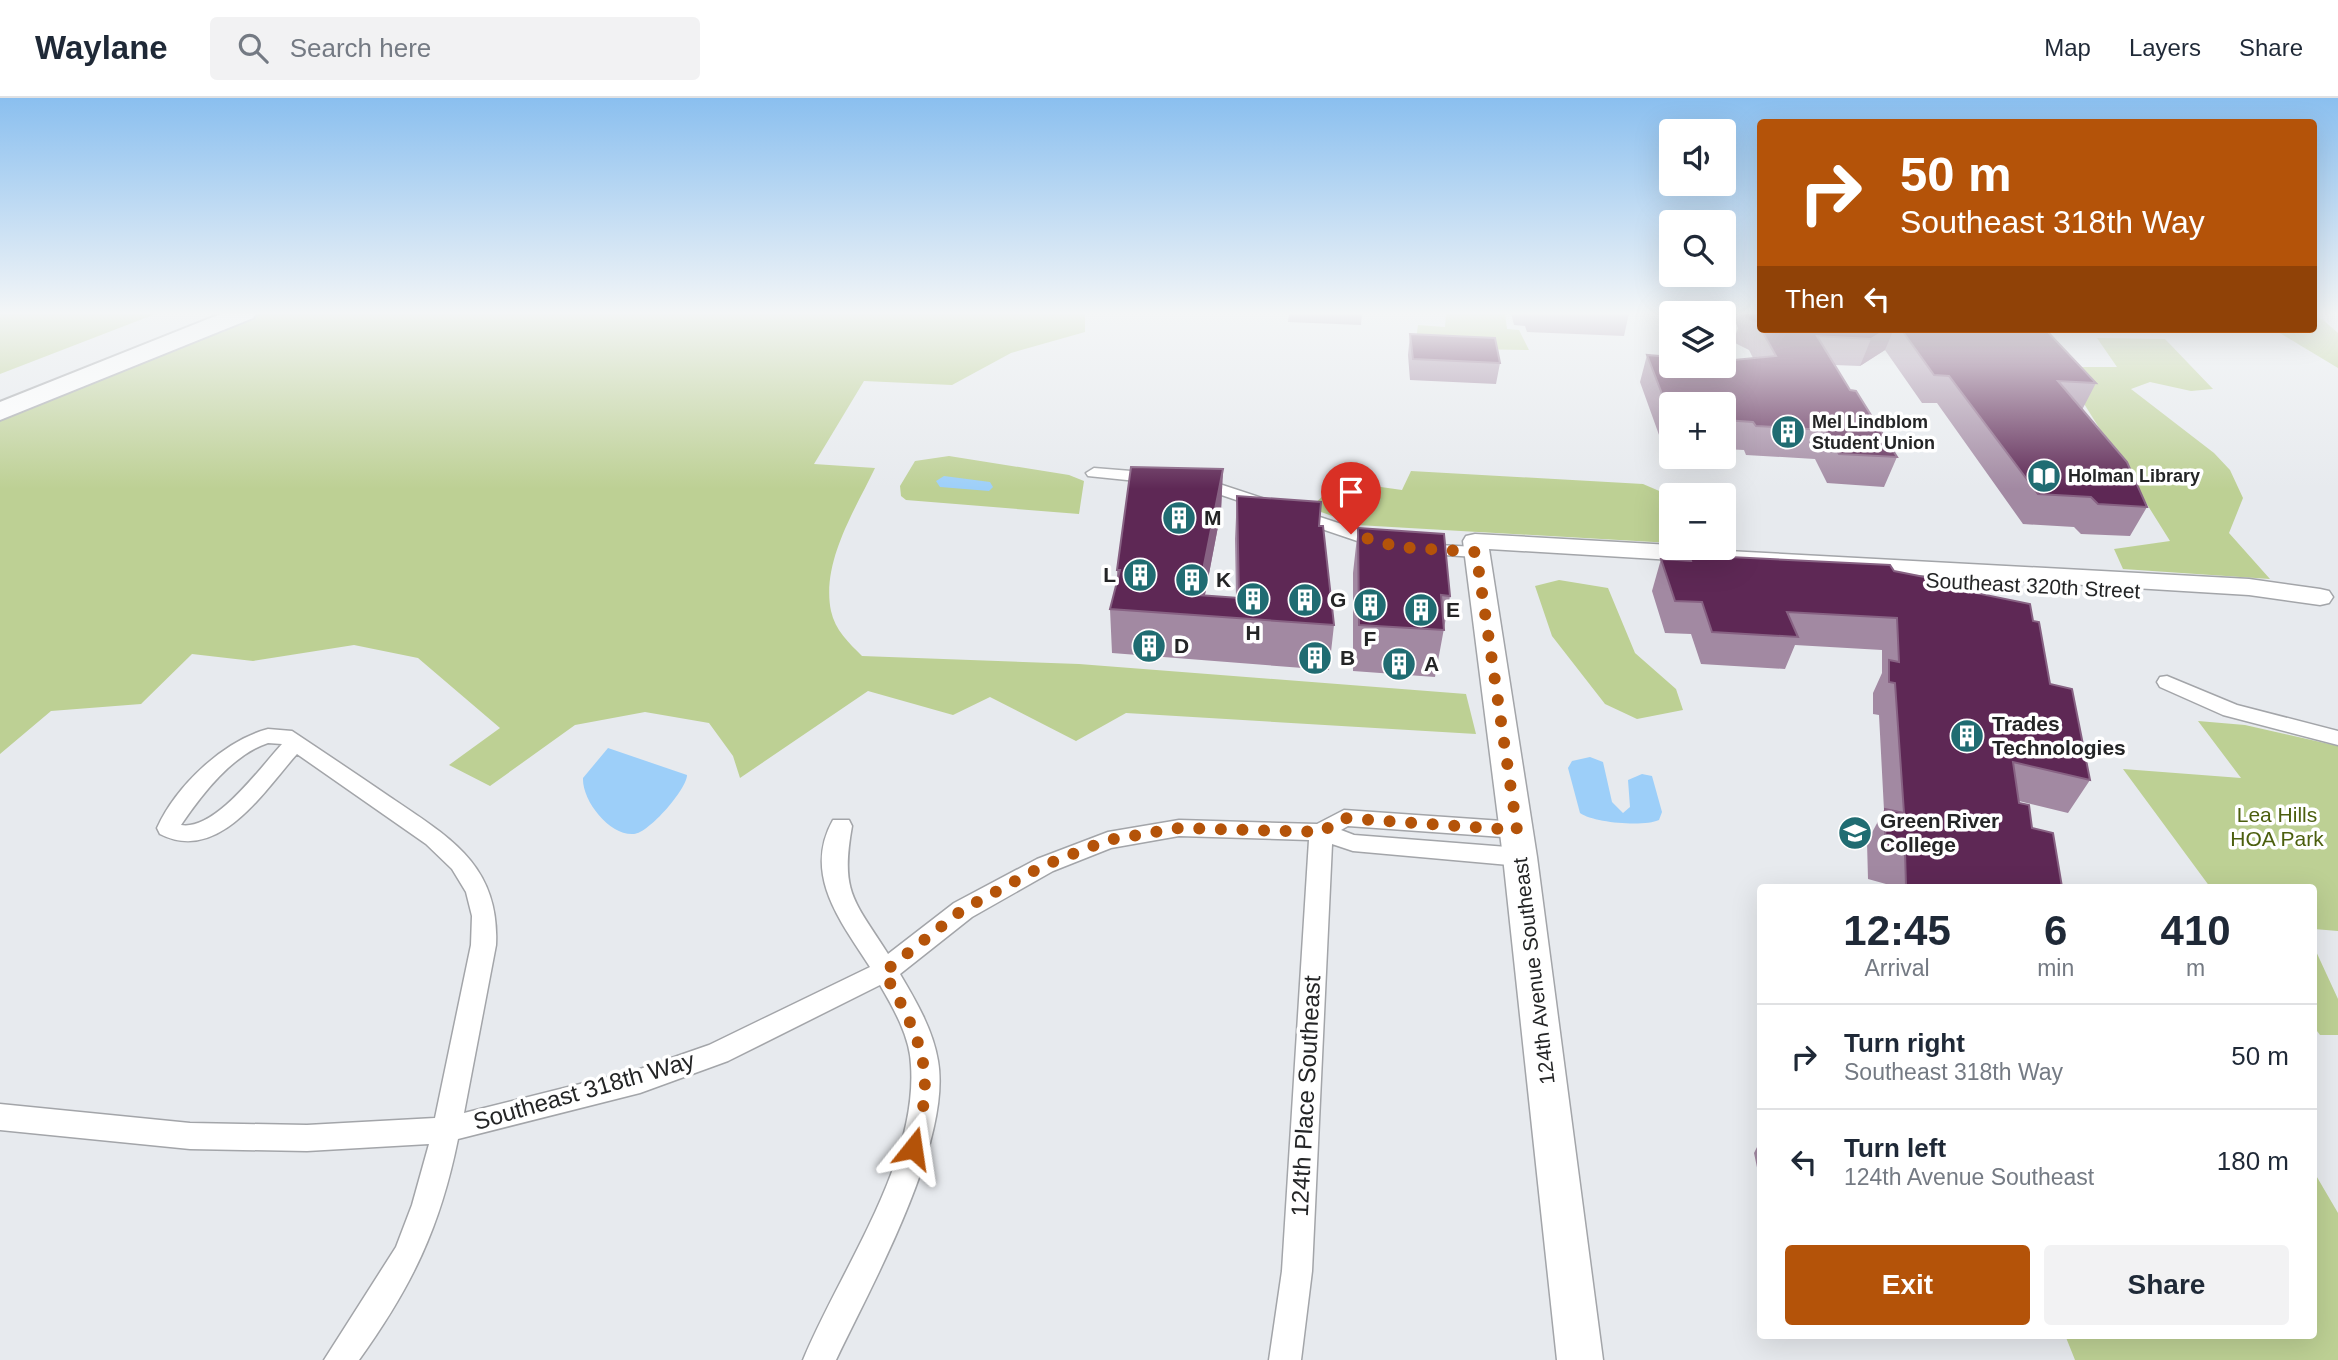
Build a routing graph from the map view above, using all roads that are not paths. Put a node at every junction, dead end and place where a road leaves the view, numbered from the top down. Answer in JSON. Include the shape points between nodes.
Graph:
{"nodes":[{"id":1,"x":48,"y":372,"type":"edge"},
{"id":2,"x":99,"y":372,"type":"edge"},
{"id":3,"x":0,"y":391,"type":"edge"},
{"id":4,"x":0,"y":412,"type":"edge"},
{"id":5,"x":1094,"y":474,"type":"dead end"},
{"id":6,"x":1330,"y":526,"type":"junction"},
{"id":7,"x":1476,"y":546,"type":"junction"},
{"id":8,"x":2329,"y":597,"type":"edge"},
{"id":9,"x":2167,"y":682,"type":"dead end"},
{"id":10,"x":2338,"y":738,"type":"edge"},
{"id":11,"x":295,"y":743,"type":"junction"},
{"id":12,"x":841,"y":826,"type":"dead end"},
{"id":13,"x":1321,"y":832,"type":"junction"},
{"id":14,"x":1518,"y":844,"type":"junction"},
{"id":15,"x":884,"y":972,"type":"junction"},
{"id":16,"x":0,"y":1117,"type":"edge"},
{"id":17,"x":445,"y":1130,"type":"junction"},
{"id":18,"x":340,"y":1360,"type":"edge"},
{"id":19,"x":819,"y":1360,"type":"edge"},
{"id":20,"x":1285,"y":1360,"type":"edge"},
{"id":21,"x":1580,"y":1360,"type":"edge"}],
"edges":[{"from":1,"to":3,"type":"highway"},
{"from":2,"to":4,"type":"highway"},
{"from":5,"to":6,"type":"street","name":"Southeast 320th Street","via":[[1176,479],[1219,487]]},
{"from":6,"to":7,"type":"street","name":"Southeast 320th Street"},
{"from":6,"to":7,"type":"street","name":"Southeast 320th Street","via":[[1398,547]]},
{"from":7,"to":8,"type":"street","name":"Southeast 320th Street","via":[[2039,588]]},
{"from":7,"to":14,"type":"street","name":"124th Avenue Southeast"},
{"from":9,"to":10,"type":"street","via":[[2230,710]]},
{"from":11,"to":11,"type":"street","via":[[275,734],[236,749],[172,819],[169,828],[183,835],[196,834],[217,824]]},
{"from":11,"to":17,"type":"street","via":[[443,845],[475,881],[484,918],[483,941]]},
{"from":12,"to":15,"type":"street","via":[[833,865],[838,894]]},
{"from":13,"to":14,"type":"street","name":"Southeast 318th Way","via":[[1353,844]]},
{"from":13,"to":15,"type":"street","name":"Southeast 318th Way","via":[[1179,828],[1108,840],[1045,865],[962,910]]},
{"from":13,"to":20,"type":"street","name":"124th Place Southeast","via":[[1297,1270]]},
{"from":14,"to":21,"type":"street","name":"124th Avenue Southeast"},
{"from":15,"to":17,"type":"street","name":"Southeast 318th Way","via":[[718,1053],[640,1081]]},
{"from":15,"to":19,"type":"street","via":[[923,1055],[924,1106],[897,1189]]},
{"from":16,"to":17,"type":"street","name":"Southeast 318th Way","via":[[190,1136],[307,1138]]},
{"from":17,"to":18,"type":"street","via":[[407,1258]]}]}
